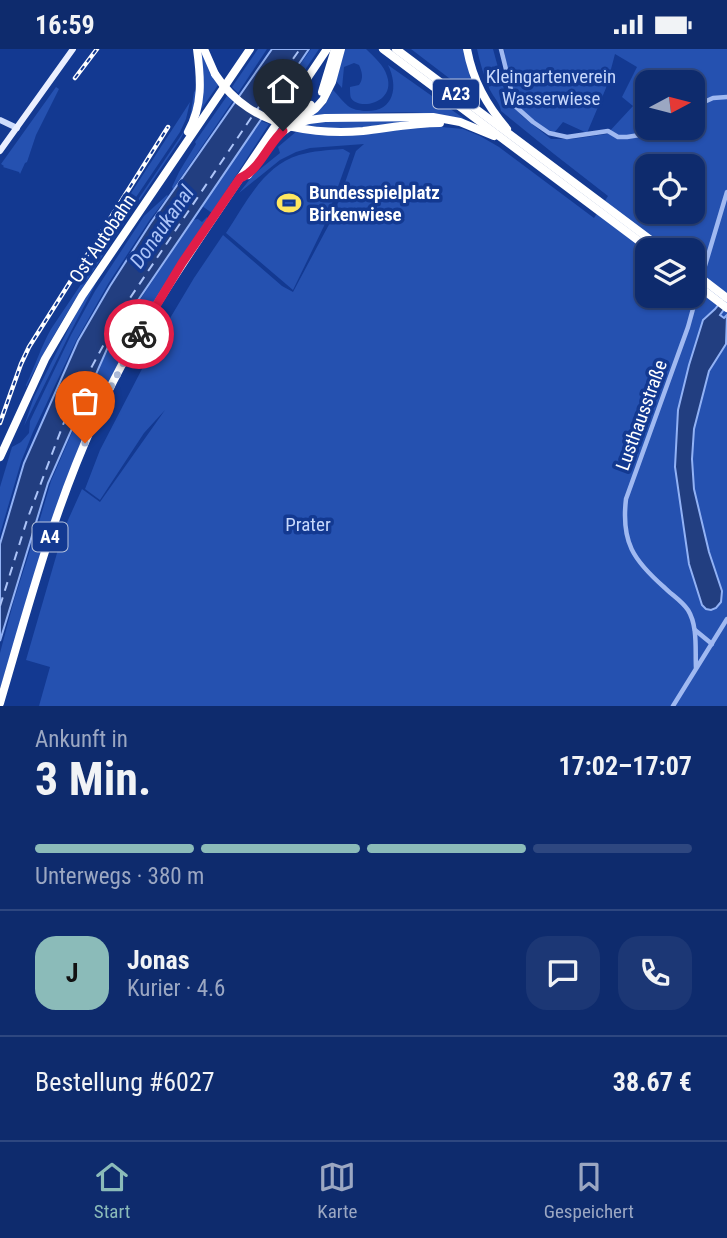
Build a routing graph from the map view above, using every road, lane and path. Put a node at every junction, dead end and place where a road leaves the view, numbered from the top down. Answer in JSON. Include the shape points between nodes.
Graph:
{"nodes":[{"id":1,"x":73,"y":49,"type":"edge"},
{"id":2,"x":197,"y":49,"type":"edge"},
{"id":3,"x":204,"y":49,"type":"edge"},
{"id":4,"x":245,"y":49,"type":"edge"},
{"id":5,"x":250,"y":49,"type":"edge"},
{"id":6,"x":327,"y":49,"type":"edge"},
{"id":7,"x":335,"y":49,"type":"edge"},
{"id":8,"x":341,"y":49,"type":"edge"},
{"id":9,"x":383,"y":49,"type":"edge"},
{"id":10,"x":396,"y":49,"type":"edge"},
{"id":11,"x":470,"y":49,"type":"edge"},
{"id":12,"x":501,"y":49,"type":"edge"},
{"id":13,"x":727,"y":97,"type":"edge"},
{"id":14,"x":705,"y":102,"type":"edge"},
{"id":15,"x":257,"y":114,"type":"junction"},
{"id":16,"x":0,"y":120,"type":"edge"},
{"id":17,"x":290,"y":126,"type":"junction"},
{"id":18,"x":467,"y":126,"type":"junction"},
{"id":19,"x":17,"y":128,"type":"junction"},
{"id":20,"x":635,"y":137,"type":"edge"},
{"id":21,"x":516,"y":139,"type":"junction"},
{"id":22,"x":506,"y":142,"type":"junction"},
{"id":23,"x":0,"y":151,"type":"edge"},
{"id":24,"x":178,"y":153,"type":"junction"},
{"id":25,"x":240,"y":178,"type":"junction"},
{"id":26,"x":727,"y":192,"type":"edge"},
{"id":27,"x":599,"y":205,"type":"junction"},
{"id":28,"x":637,"y":238,"type":"edge"},
{"id":29,"x":647,"y":238,"type":"edge"},
{"id":30,"x":705,"y":281,"type":"edge"},
{"id":31,"x":705,"y":291,"type":"edge"},
{"id":32,"x":727,"y":298,"type":"edge"},
{"id":33,"x":727,"y":308,"type":"edge"},
{"id":34,"x":0,"y":457,"type":"edge"},
{"id":35,"x":727,"y":619,"type":"edge"},
{"id":36,"x":694,"y":629,"type":"junction"},
{"id":37,"x":712,"y":643,"type":"junction"},
{"id":38,"x":696,"y":669,"type":"junction"},
{"id":39,"x":0,"y":703,"type":"edge"},
{"id":40,"x":673,"y":706,"type":"edge"}],
"edges":[{"from":1,"to":19,"type":"main road"},
{"from":2,"to":24,"type":"highway","via":[[199,103]]},
{"from":3,"to":15,"type":"highway","bridge":true,"via":[[230,94]]},
{"from":4,"to":24,"type":"highway"},
{"from":5,"to":24,"type":"highway","name":"Ost Autobahn"},
{"from":6,"to":25,"type":"highway","number":"A4"},
{"from":7,"to":15,"type":"highway","bridge":true,"via":[[324,88],[312,105],[287,116]]},
{"from":8,"to":17,"type":"highway","via":[[323,100]]},
{"from":9,"to":22,"type":"highway","number":"A23"},
{"from":10,"to":21,"type":"highway","number":"A23"},
{"from":11,"to":21,"type":"highway","via":[[473,75],[483,97]]},
{"from":12,"to":20,"type":"street","via":[[515,106],[541,128],[567,137],[608,131],[618,137]]},
{"from":13,"to":14,"type":"street"},
{"from":15,"to":18,"type":"highway","bridge":true,"via":[[306,130],[345,132],[431,123]]},
{"from":16,"to":19,"type":"street"},
{"from":17,"to":18,"type":"highway","via":[[316,119],[414,117],[442,118]]},
{"from":17,"to":25,"type":"highway","via":[[248,175]]},
{"from":18,"to":22,"type":"highway"},
{"from":19,"to":23,"type":"main road"},
{"from":21,"to":27,"type":"highway","number":"A23"},
{"from":22,"to":27,"type":"highway","number":"A23"},
{"from":24,"to":34,"type":"highway","name":"Ost Autobahn","via":[[64,325]]},
{"from":25,"to":39,"type":"highway","number":"A4","via":[[150,315],[95,420],[55,519]]},
{"from":26,"to":36,"type":"street","name":"Lusthausstraße","via":[[688,327],[624,515],[633,552],[645,571],[688,610]]},
{"from":27,"to":28,"type":"highway","number":"A23"},
{"from":27,"to":29,"type":"highway","number":"A23"},
{"from":30,"to":32,"type":"highway","bridge":true},
{"from":31,"to":33,"type":"highway","bridge":true},
{"from":35,"to":37,"type":"street"},
{"from":36,"to":37,"type":"street","name":"Lusthausstraße"},
{"from":36,"to":38,"type":"street","name":"Lusthausstraße"},
{"from":37,"to":38,"type":"street"},
{"from":38,"to":40,"type":"street"}]}
